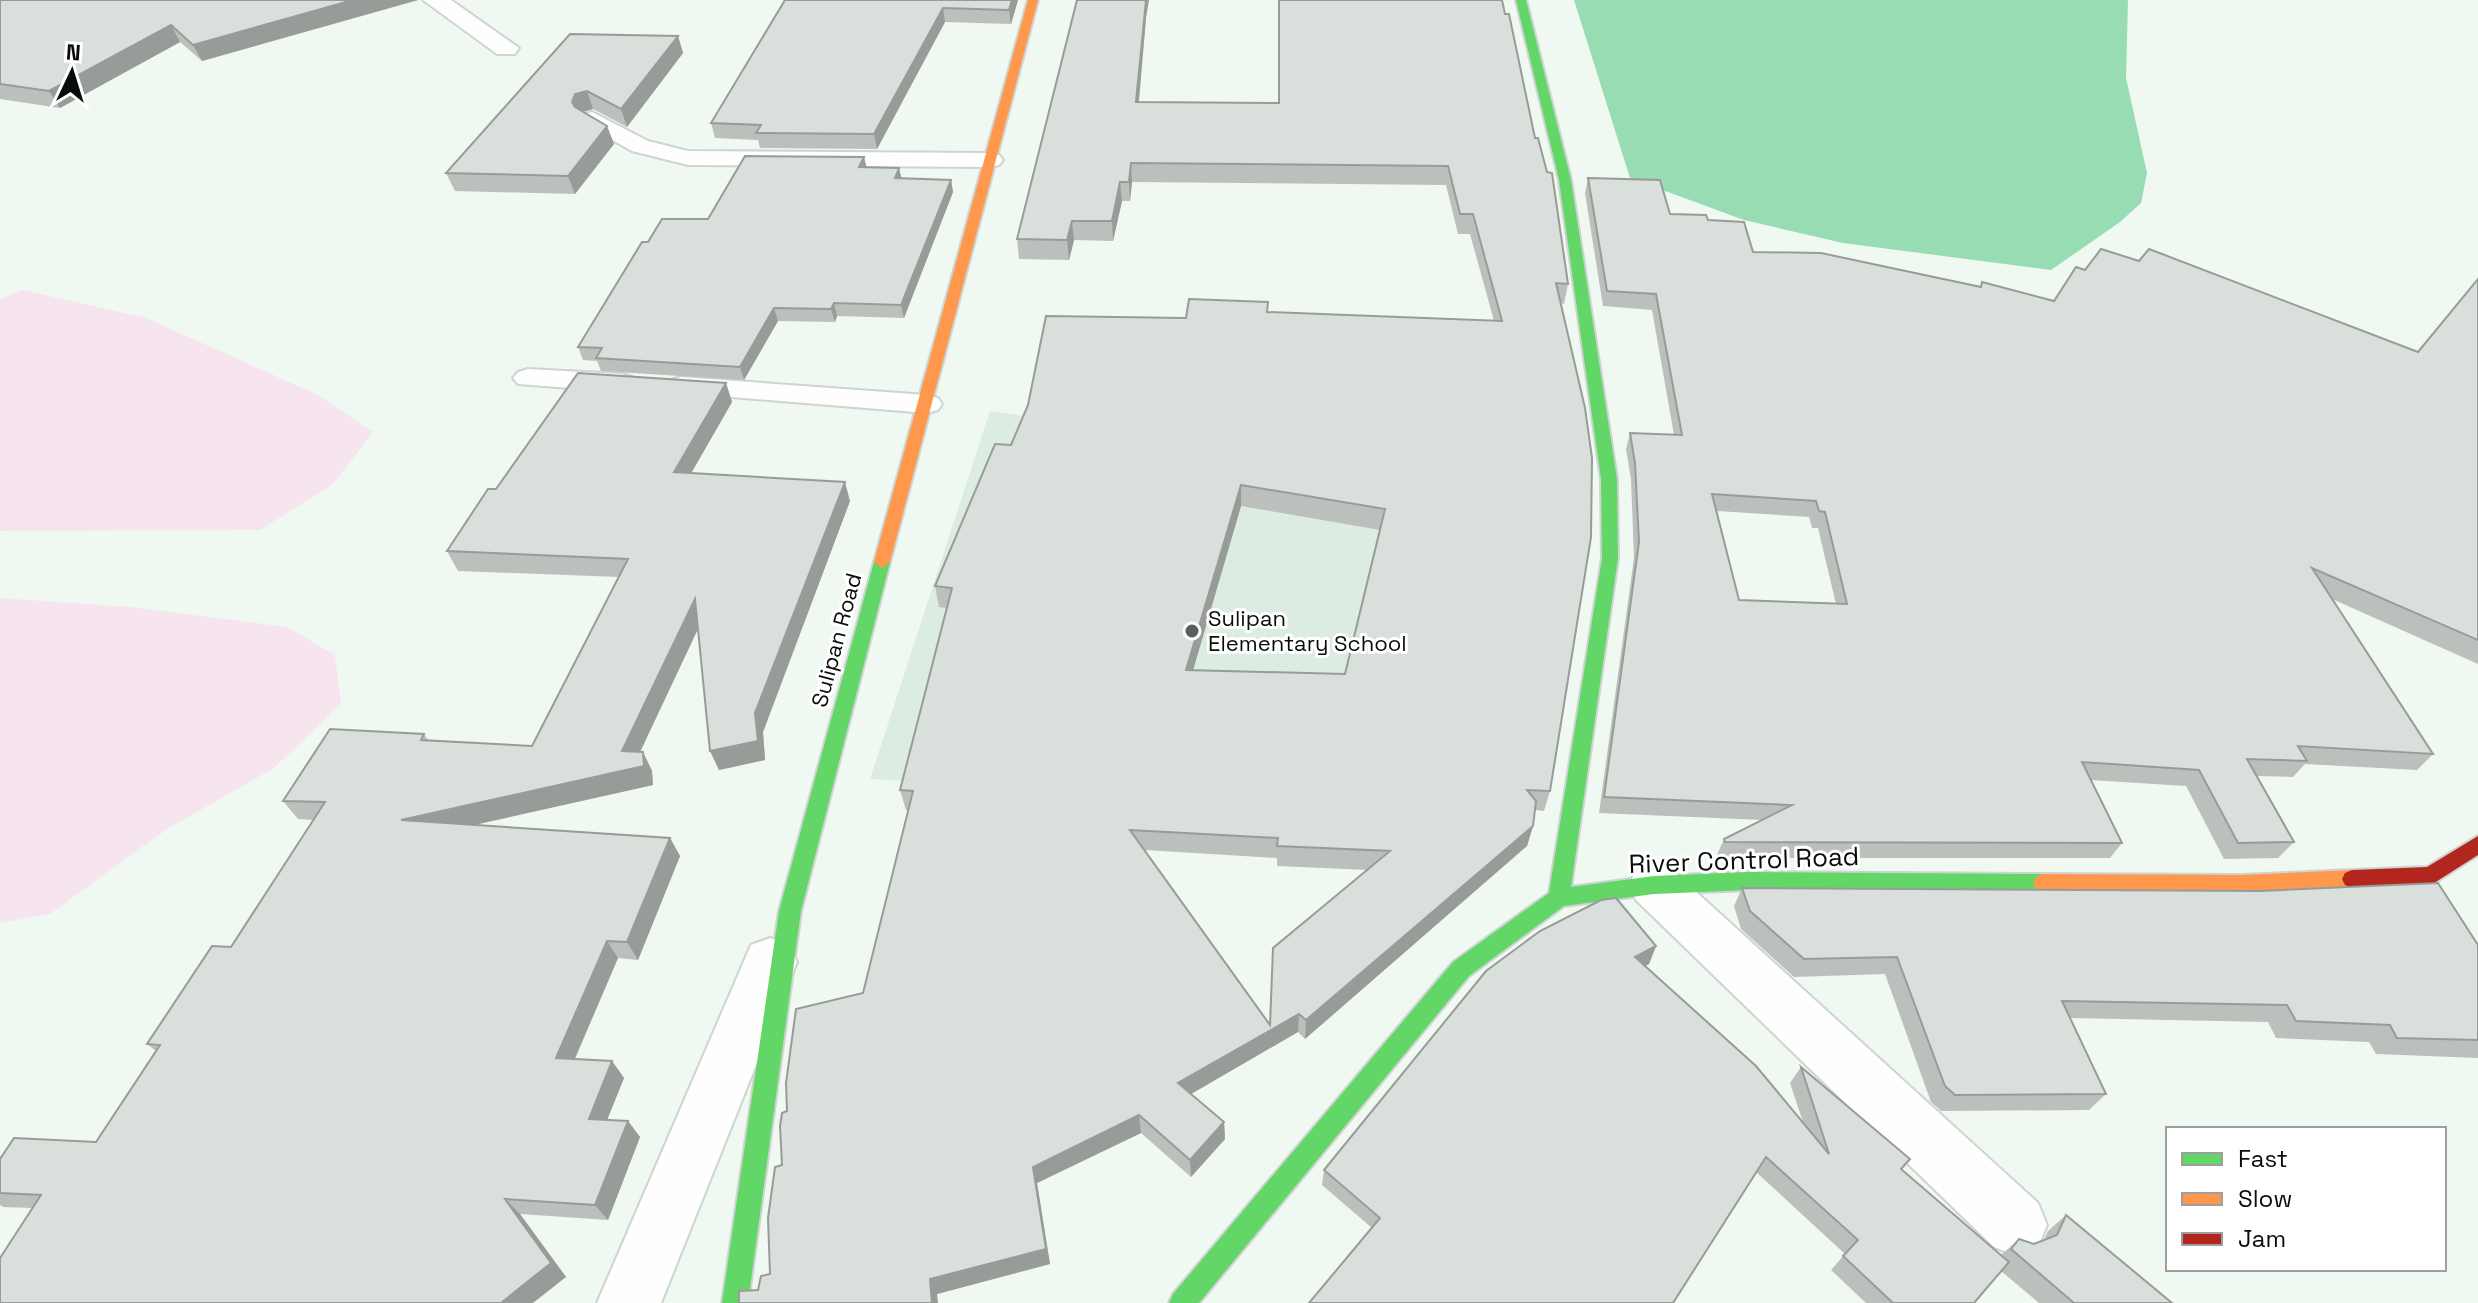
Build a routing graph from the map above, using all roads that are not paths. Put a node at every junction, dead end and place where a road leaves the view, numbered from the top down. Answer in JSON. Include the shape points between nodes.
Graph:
{"nodes":[{"id":1,"x":435,"y":0,"type":"edge"},
{"id":2,"x":1033,"y":0,"type":"edge"},
{"id":3,"x":1521,"y":0,"type":"edge"},
{"id":4,"x":506,"y":48,"type":"dead end"},
{"id":5,"x":592,"y":119,"type":"edge"},
{"id":6,"x":991,"y":160,"type":"junction"},
{"id":7,"x":528,"y":378,"type":"dead end"},
{"id":8,"x":927,"y":404,"type":"junction"},
{"id":9,"x":2478,"y":844,"type":"edge"},
{"id":10,"x":1654,"y":885,"type":"junction"},
{"id":11,"x":1559,"y":898,"type":"junction"},
{"id":12,"x":790,"y":911,"type":"junction"},
{"id":13,"x":2016,"y":1225,"type":"dead end"},
{"id":14,"x":629,"y":1303,"type":"edge"},
{"id":15,"x":735,"y":1303,"type":"edge"},
{"id":16,"x":1182,"y":1303,"type":"edge"}],
"edges":[{"from":1,"to":4,"type":"street"},
{"from":2,"to":6,"type":"street","name":"Sulipan Road"},
{"from":3,"to":11,"type":"street","via":[[1565,180],[1609,479],[1610,558]]},
{"from":5,"to":6,"type":"lane","via":[[640,146],[688,158]]},
{"from":6,"to":8,"type":"street","name":"Sulipan Road"},
{"from":7,"to":8,"type":"lane"},
{"from":8,"to":12,"type":"street","name":"Sulipan Road"},
{"from":9,"to":10,"type":"street","name":"River Control Road","via":[[2431,876],[2242,884]]},
{"from":10,"to":11,"type":"street","name":"River Control Road"},
{"from":10,"to":13,"type":"street"},
{"from":11,"to":16,"type":"street","name":"River Control Road","via":[[1461,969]]},
{"from":12,"to":14,"type":"street"},
{"from":12,"to":15,"type":"street","name":"Sulipan Road"}]}
